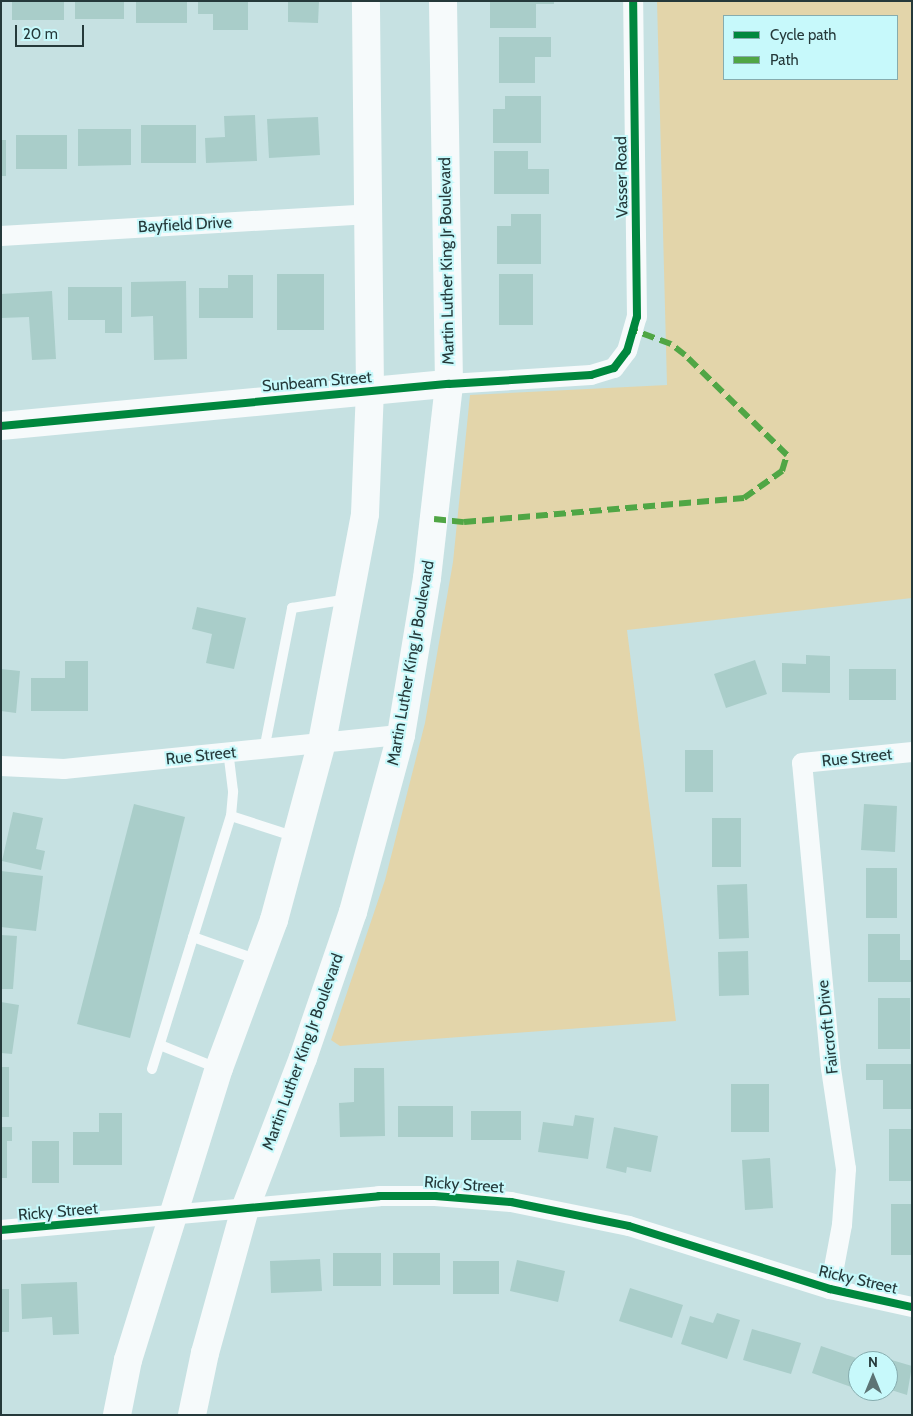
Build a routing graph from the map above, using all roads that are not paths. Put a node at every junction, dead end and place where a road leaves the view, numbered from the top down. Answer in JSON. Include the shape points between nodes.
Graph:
{"nodes":[{"id":1,"x":366,"y":1,"type":"edge"},
{"id":2,"x":443,"y":1,"type":"edge"},
{"id":3,"x":632,"y":1,"type":"edge"},
{"id":4,"x":369,"y":214,"type":"junction"},
{"id":5,"x":1,"y":236,"type":"edge"},
{"id":6,"x":627,"y":350,"type":"joint"},
{"id":7,"x":449,"y":384,"type":"junction"},
{"id":8,"x":370,"y":391,"type":"junction"},
{"id":9,"x":1,"y":426,"type":"edge"},
{"id":10,"x":349,"y":599,"type":"junction"},
{"id":11,"x":401,"y":736,"type":"junction"},
{"id":12,"x":322,"y":742,"type":"junction"},
{"id":13,"x":264,"y":750,"type":"junction"},
{"id":14,"x":912,"y":752,"type":"edge"},
{"id":15,"x":228,"y":753,"type":"junction"},
{"id":16,"x":802,"y":763,"type":"joint"},
{"id":17,"x":1,"y":766,"type":"edge"},
{"id":18,"x":231,"y":816,"type":"junction"},
{"id":19,"x":296,"y":837,"type":"junction"},
{"id":20,"x":193,"y":937,"type":"junction"},
{"id":21,"x":259,"y":960,"type":"junction"},
{"id":22,"x":160,"y":1045,"type":"junction"},
{"id":23,"x":219,"y":1068,"type":"junction"},
{"id":24,"x":152,"y":1069,"type":"dead end"},
{"id":25,"x":245,"y":1209,"type":"junction"},
{"id":26,"x":172,"y":1216,"type":"junction"},
{"id":27,"x":1,"y":1230,"type":"edge"},
{"id":28,"x":830,"y":1289,"type":"junction"},
{"id":29,"x":912,"y":1306,"type":"edge"},
{"id":30,"x":117,"y":1415,"type":"edge"},
{"id":31,"x":192,"y":1415,"type":"edge"}],
"edges":[{"from":1,"to":4,"type":"main road"},
{"from":2,"to":7,"type":"main road","name":"Martin Luther King Jr Boulevard"},
{"from":3,"to":6,"type":"street","name":"Vasser Road","via":[[637,317]]},
{"from":4,"to":5,"type":"street","name":"Bayfield Drive"},
{"from":4,"to":8,"type":"main road"},
{"from":6,"to":7,"type":"street","name":"Sunbeam Street","via":[[614,368],[591,375]]},
{"from":7,"to":8,"type":"main road","name":"Sunbeam Street"},
{"from":7,"to":11,"type":"main road","name":"Martin Luther King Jr Boulevard","via":[[427,578]]},
{"from":8,"to":9,"type":"main road","name":"Sunbeam Street"},
{"from":8,"to":10,"type":"main road","via":[[365,514]]},
{"from":10,"to":12,"type":"main road"},
{"from":10,"to":13,"type":"lane","via":[[292,608]]},
{"from":11,"to":12,"type":"street","name":"Rue Street"},
{"from":11,"to":25,"type":"main road","name":"Martin Luther King Jr Boulevard","via":[[353,912],[303,1058]]},
{"from":12,"to":13,"type":"street","name":"Rue Street"},
{"from":12,"to":19,"type":"main road"},
{"from":13,"to":15,"type":"street","name":"Rue Street"},
{"from":14,"to":16,"type":"street","name":"Rue Street"},
{"from":15,"to":17,"type":"street","name":"Rue Street","via":[[64,769]]},
{"from":15,"to":18,"type":"lane","via":[[233,791]]},
{"from":16,"to":28,"type":"street","name":"Faircroft Drive","via":[[831,1069],[846,1169],[842,1225]]},
{"from":18,"to":19,"type":"lane"},
{"from":18,"to":20,"type":"lane"},
{"from":19,"to":21,"type":"main road","via":[[274,920]]},
{"from":20,"to":21,"type":"lane"},
{"from":20,"to":22,"type":"lane"},
{"from":21,"to":23,"type":"main road"},
{"from":22,"to":23,"type":"lane"},
{"from":22,"to":24,"type":"lane"},
{"from":23,"to":26,"type":"main road"},
{"from":25,"to":26,"type":"street","name":"Ricky Street"},
{"from":25,"to":28,"type":"street","name":"Ricky Street","via":[[379,1196],[435,1196],[511,1202],[629,1226]]},
{"from":25,"to":31,"type":"main road","name":"Martin Luther King Jr Boulevard","via":[[205,1352]]},
{"from":26,"to":27,"type":"street","name":"Ricky Street"},
{"from":26,"to":30,"type":"main road","via":[[128,1360]]},
{"from":28,"to":29,"type":"street","name":"Ricky Street"}]}
